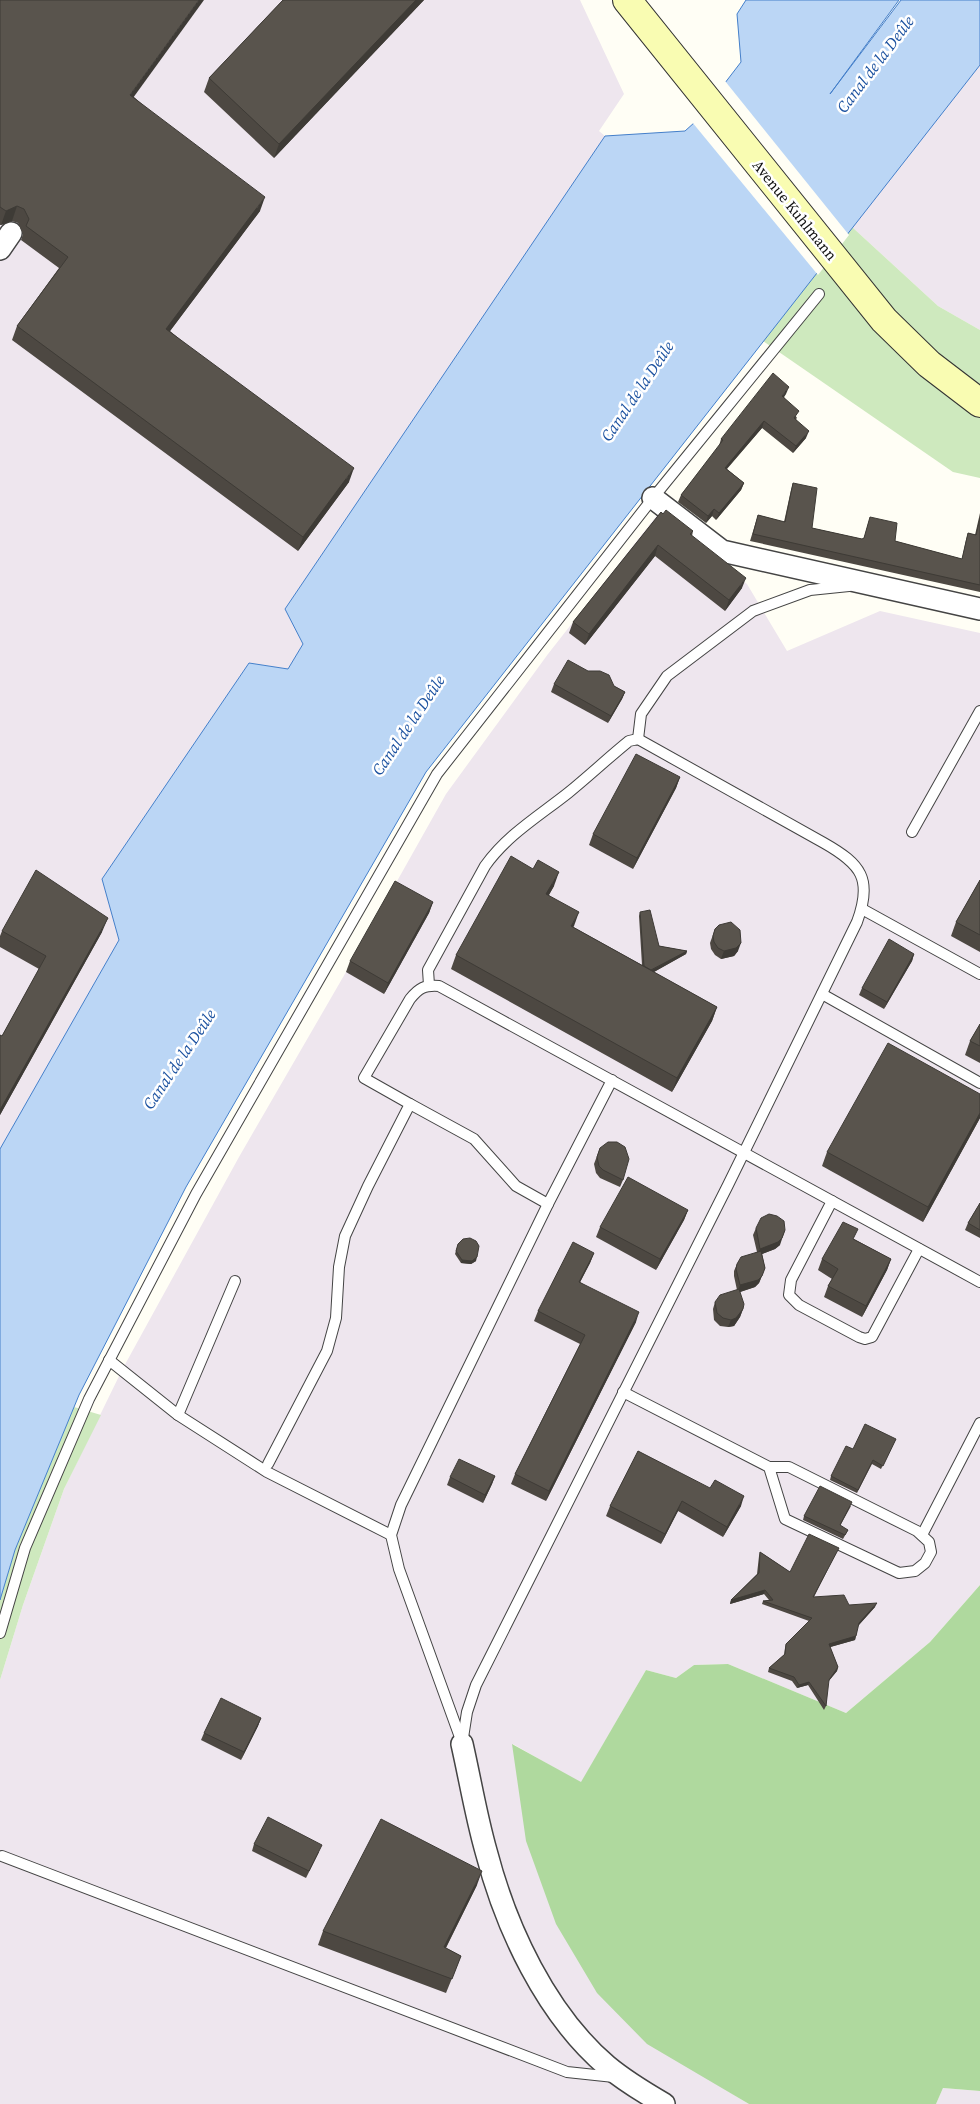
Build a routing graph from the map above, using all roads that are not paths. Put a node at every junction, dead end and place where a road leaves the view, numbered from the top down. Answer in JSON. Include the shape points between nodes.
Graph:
{"nodes":[{"id":1,"x":627,"y":0,"type":"edge"},
{"id":2,"x":818,"y":294,"type":"dead end"},
{"id":3,"x":980,"y":403,"type":"edge"},
{"id":4,"x":653,"y":498,"type":"junction"},
{"id":5,"x":869,"y":584,"type":"junction"},
{"id":6,"x":980,"y":608,"type":"edge"},
{"id":7,"x":980,"y":711,"type":"edge"},
{"id":8,"x":638,"y":739,"type":"junction"},
{"id":9,"x":912,"y":832,"type":"dead end"},
{"id":10,"x":862,"y":909,"type":"junction"},
{"id":11,"x":980,"y":974,"type":"edge"},
{"id":12,"x":429,"y":985,"type":"junction"},
{"id":13,"x":822,"y":994,"type":"junction"},
{"id":14,"x":612,"y":1080,"type":"junction"},
{"id":15,"x":980,"y":1083,"type":"edge"},
{"id":16,"x":410,"y":1104,"type":"junction"},
{"id":17,"x":744,"y":1152,"type":"junction"},
{"id":18,"x":832,"y":1201,"type":"junction"},
{"id":19,"x":548,"y":1204,"type":"junction"},
{"id":20,"x":919,"y":1249,"type":"junction"},
{"id":21,"x":235,"y":1281,"type":"dead end"},
{"id":22,"x":980,"y":1282,"type":"edge"},
{"id":23,"x":109,"y":1360,"type":"junction"},
{"id":24,"x":623,"y":1392,"type":"junction"},
{"id":25,"x":178,"y":1415,"type":"junction"},
{"id":26,"x":980,"y":1423,"type":"edge"},
{"id":27,"x":268,"y":1464,"type":"dead end"},
{"id":28,"x":769,"y":1467,"type":"junction"},
{"id":29,"x":391,"y":1535,"type":"junction"},
{"id":30,"x":922,"y":1535,"type":"junction"},
{"id":31,"x":0,"y":1633,"type":"edge"},
{"id":32,"x":462,"y":1744,"type":"junction"},
{"id":33,"x":2,"y":1856,"type":"dead end"},
{"id":34,"x":623,"y":2078,"type":"junction"},
{"id":35,"x":664,"y":2104,"type":"edge"}],
"edges":[{"from":1,"to":3,"type":"street","name":"Avenue Kuhlmann","via":[[902,340]]},
{"from":2,"to":4,"type":"lane"},
{"from":4,"to":5,"type":"street","via":[[722,551]]},
{"from":4,"to":23,"type":"lane","via":[[437,774],[196,1194]]},
{"from":5,"to":6,"type":"street"},
{"from":5,"to":8,"type":"lane","via":[[810,590],[752,610],[668,676],[641,714]]},
{"from":7,"to":9,"type":"lane"},
{"from":8,"to":10,"type":"lane","via":[[845,855],[860,870],[864,896]]},
{"from":8,"to":12,"type":"lane","via":[[629,741],[615,752],[494,854],[484,866],[428,970]]},
{"from":10,"to":11,"type":"lane"},
{"from":10,"to":13,"type":"lane"},
{"from":12,"to":14,"type":"lane","via":[[439,986]]},
{"from":12,"to":16,"type":"lane","via":[[418,989],[410,999],[364,1078]]},
{"from":13,"to":15,"type":"lane"},
{"from":13,"to":17,"type":"lane"},
{"from":14,"to":17,"type":"lane"},
{"from":14,"to":19,"type":"lane"},
{"from":16,"to":19,"type":"lane","via":[[474,1140],[516,1186]]},
{"from":16,"to":27,"type":"lane","via":[[345,1236],[339,1267],[336,1318],[327,1351]]},
{"from":17,"to":18,"type":"lane"},
{"from":17,"to":24,"type":"lane"},
{"from":18,"to":20,"type":"lane"},
{"from":18,"to":20,"type":"lane","via":[[791,1280],[788,1295],[799,1305],[865,1339],[872,1337]]},
{"from":19,"to":29,"type":"lane","via":[[401,1505]]},
{"from":20,"to":22,"type":"lane"},
{"from":21,"to":25,"type":"lane"},
{"from":23,"to":25,"type":"lane"},
{"from":23,"to":31,"type":"lane","via":[[25,1548]]},
{"from":24,"to":28,"type":"lane"},
{"from":24,"to":32,"type":"lane","via":[[476,1685],[467,1712]]},
{"from":25,"to":29,"type":"lane","via":[[267,1472]]},
{"from":26,"to":30,"type":"lane"},
{"from":28,"to":30,"type":"lane","via":[[789,1467]]},
{"from":28,"to":30,"type":"lane","via":[[785,1519],[899,1573],[915,1571],[925,1563],[931,1552],[929,1542]]},
{"from":29,"to":32,"type":"lane","via":[[399,1569]]},
{"from":32,"to":34,"type":"street","via":[[486,1852],[517,1940],[546,1992],[576,2034]]},
{"from":33,"to":34,"type":"lane","via":[[567,2072]]},
{"from":34,"to":35,"type":"street"}]}
